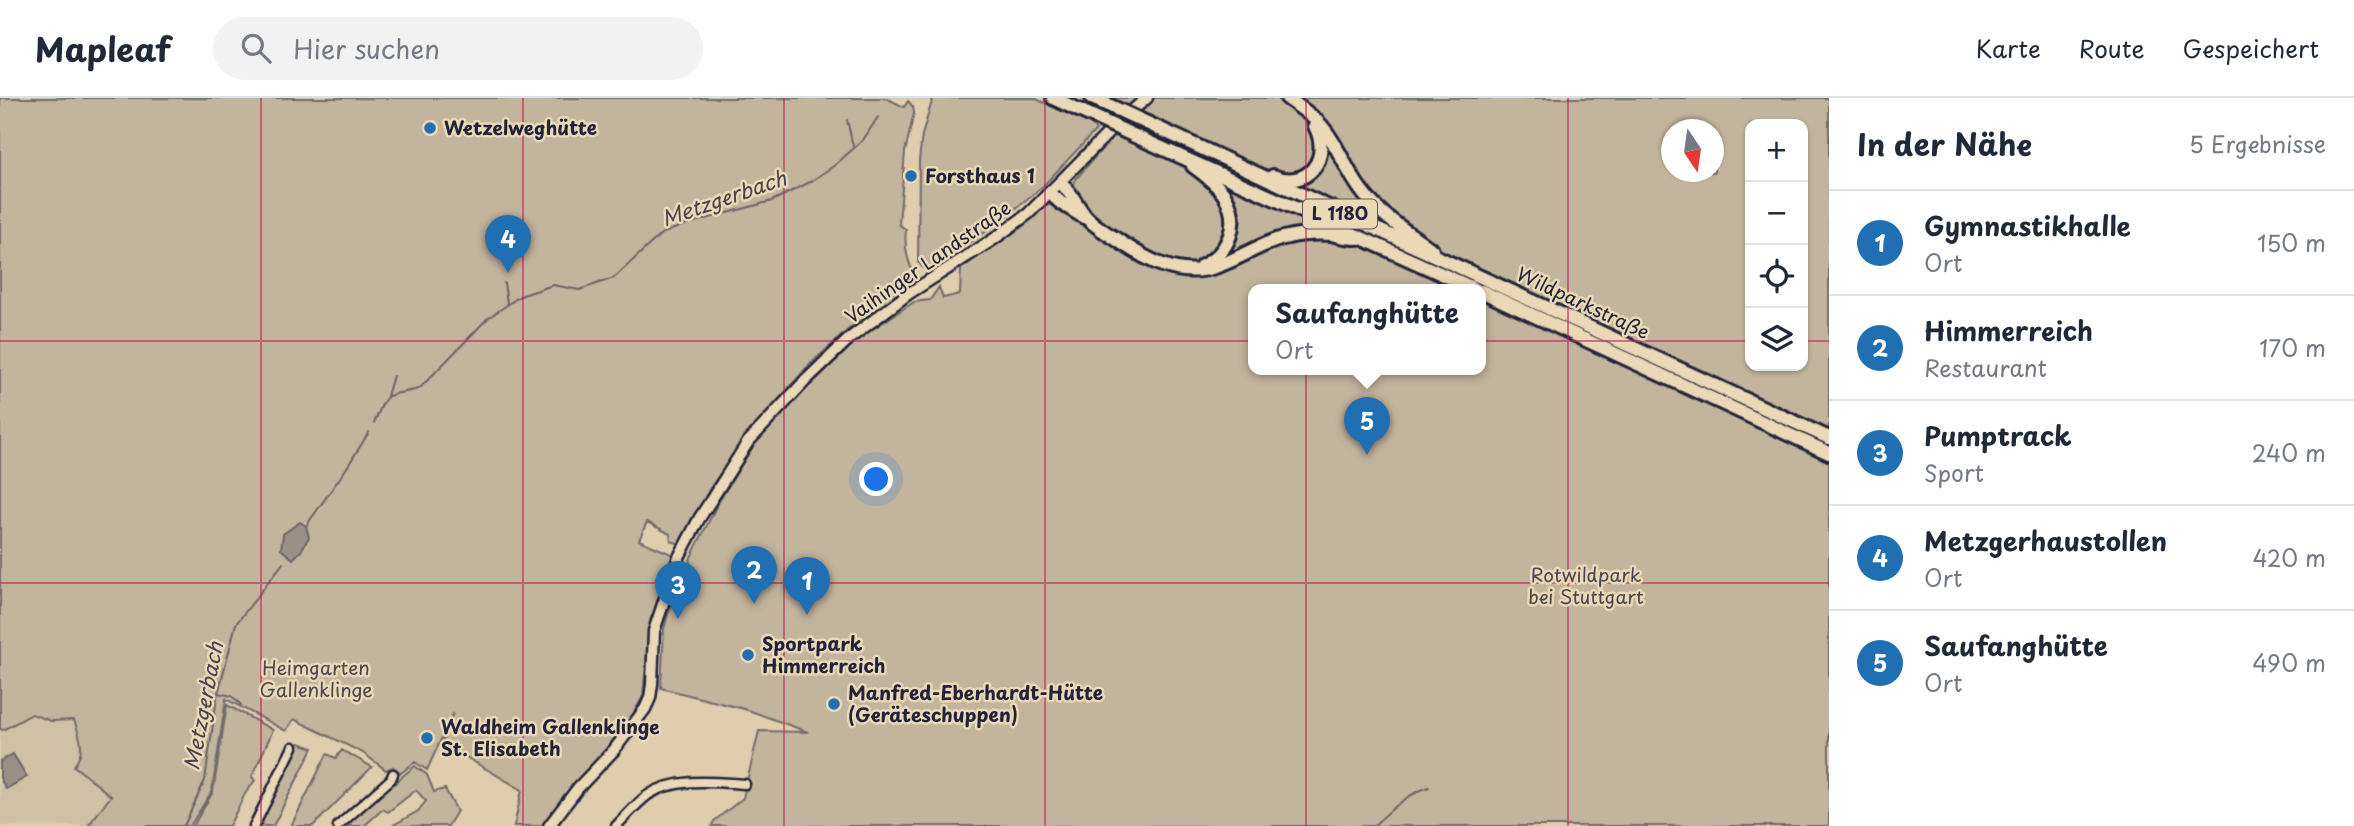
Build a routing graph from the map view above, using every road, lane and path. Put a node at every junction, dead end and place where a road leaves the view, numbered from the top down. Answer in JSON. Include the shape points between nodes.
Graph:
{"nodes":[{"id":1,"x":1053,"y":98,"type":"edge"},
{"id":2,"x":1092,"y":98,"type":"edge"},
{"id":3,"x":1147,"y":98,"type":"edge"},
{"id":4,"x":1287,"y":98,"type":"edge"},
{"id":5,"x":1310,"y":117,"type":"junction"},
{"id":6,"x":1182,"y":157,"type":"junction"},
{"id":7,"x":1231,"y":164,"type":"junction"},
{"id":8,"x":1061,"y":183,"type":"junction"},
{"id":9,"x":1050,"y":193,"type":"junction"},
{"id":10,"x":1087,"y":218,"type":"junction"},
{"id":11,"x":1364,"y":237,"type":"junction"},
{"id":12,"x":1450,"y":264,"type":"junction"},
{"id":13,"x":1192,"y":271,"type":"junction"},
{"id":14,"x":1464,"y":284,"type":"edge"},
{"id":15,"x":1486,"y":293,"type":"edge"},
{"id":16,"x":1829,"y":438,"type":"edge"},
{"id":17,"x":1829,"y":453,"type":"edge"},
{"id":18,"x":293,"y":747,"type":"dead end"},
{"id":19,"x":393,"y":774,"type":"dead end"},
{"id":20,"x":745,"y":783,"type":"dead end"},
{"id":21,"x":254,"y":826,"type":"edge"},
{"id":22,"x":338,"y":826,"type":"edge"},
{"id":23,"x":549,"y":826,"type":"edge"},
{"id":24,"x":616,"y":826,"type":"edge"}],
"edges":[{"from":1,"to":6,"type":"highway","number":"L 1180","bridge":true},
{"from":2,"to":7,"type":"highway","name":"Wildparkstraße","number":"L 1180","bridge":true},
{"from":3,"to":8,"type":"street","name":"Vaihinger Landstraße"},
{"from":4,"to":5,"type":"highway","number":"L 1180"},
{"from":5,"to":7,"type":"highway","number":"L 1180","via":[[1321,151],[1305,176],[1289,180]]},
{"from":5,"to":12,"type":"highway","number":"L 1180","via":[[1370,201]]},
{"from":6,"to":11,"type":"highway","number":"L 1180"},
{"from":6,"to":13,"type":"highway","number":"L 1180","via":[[1221,190],[1232,218],[1221,253]]},
{"from":7,"to":12,"type":"highway","name":"Wildparkstraße","number":"L 1180"},
{"from":8,"to":9,"type":"street","name":"Vaihinger Landstraße"},
{"from":8,"to":10,"type":"highway","number":"L 1180"},
{"from":9,"to":10,"type":"highway","number":"L 1180"},
{"from":9,"to":23,"type":"street","name":"Vaihinger Landstraße","via":[[1011,227],[850,338],[748,442],[678,559],[654,631],[652,684],[645,709]]},
{"from":10,"to":13,"type":"highway","number":"L 1180","via":[[1153,262]]},
{"from":11,"to":13,"type":"highway","number":"L 1180","via":[[1291,236],[1215,267]]},
{"from":11,"to":14,"type":"highway","number":"L 1180"},
{"from":12,"to":16,"type":"highway","name":"Wildparkstraße","number":"L 1180"},
{"from":15,"to":17,"type":"highway","name":"Wildparkstraße"},
{"from":18,"to":21,"type":"street"},
{"from":19,"to":22,"type":"street"},
{"from":20,"to":24,"type":"street","via":[[661,788]]}]}
